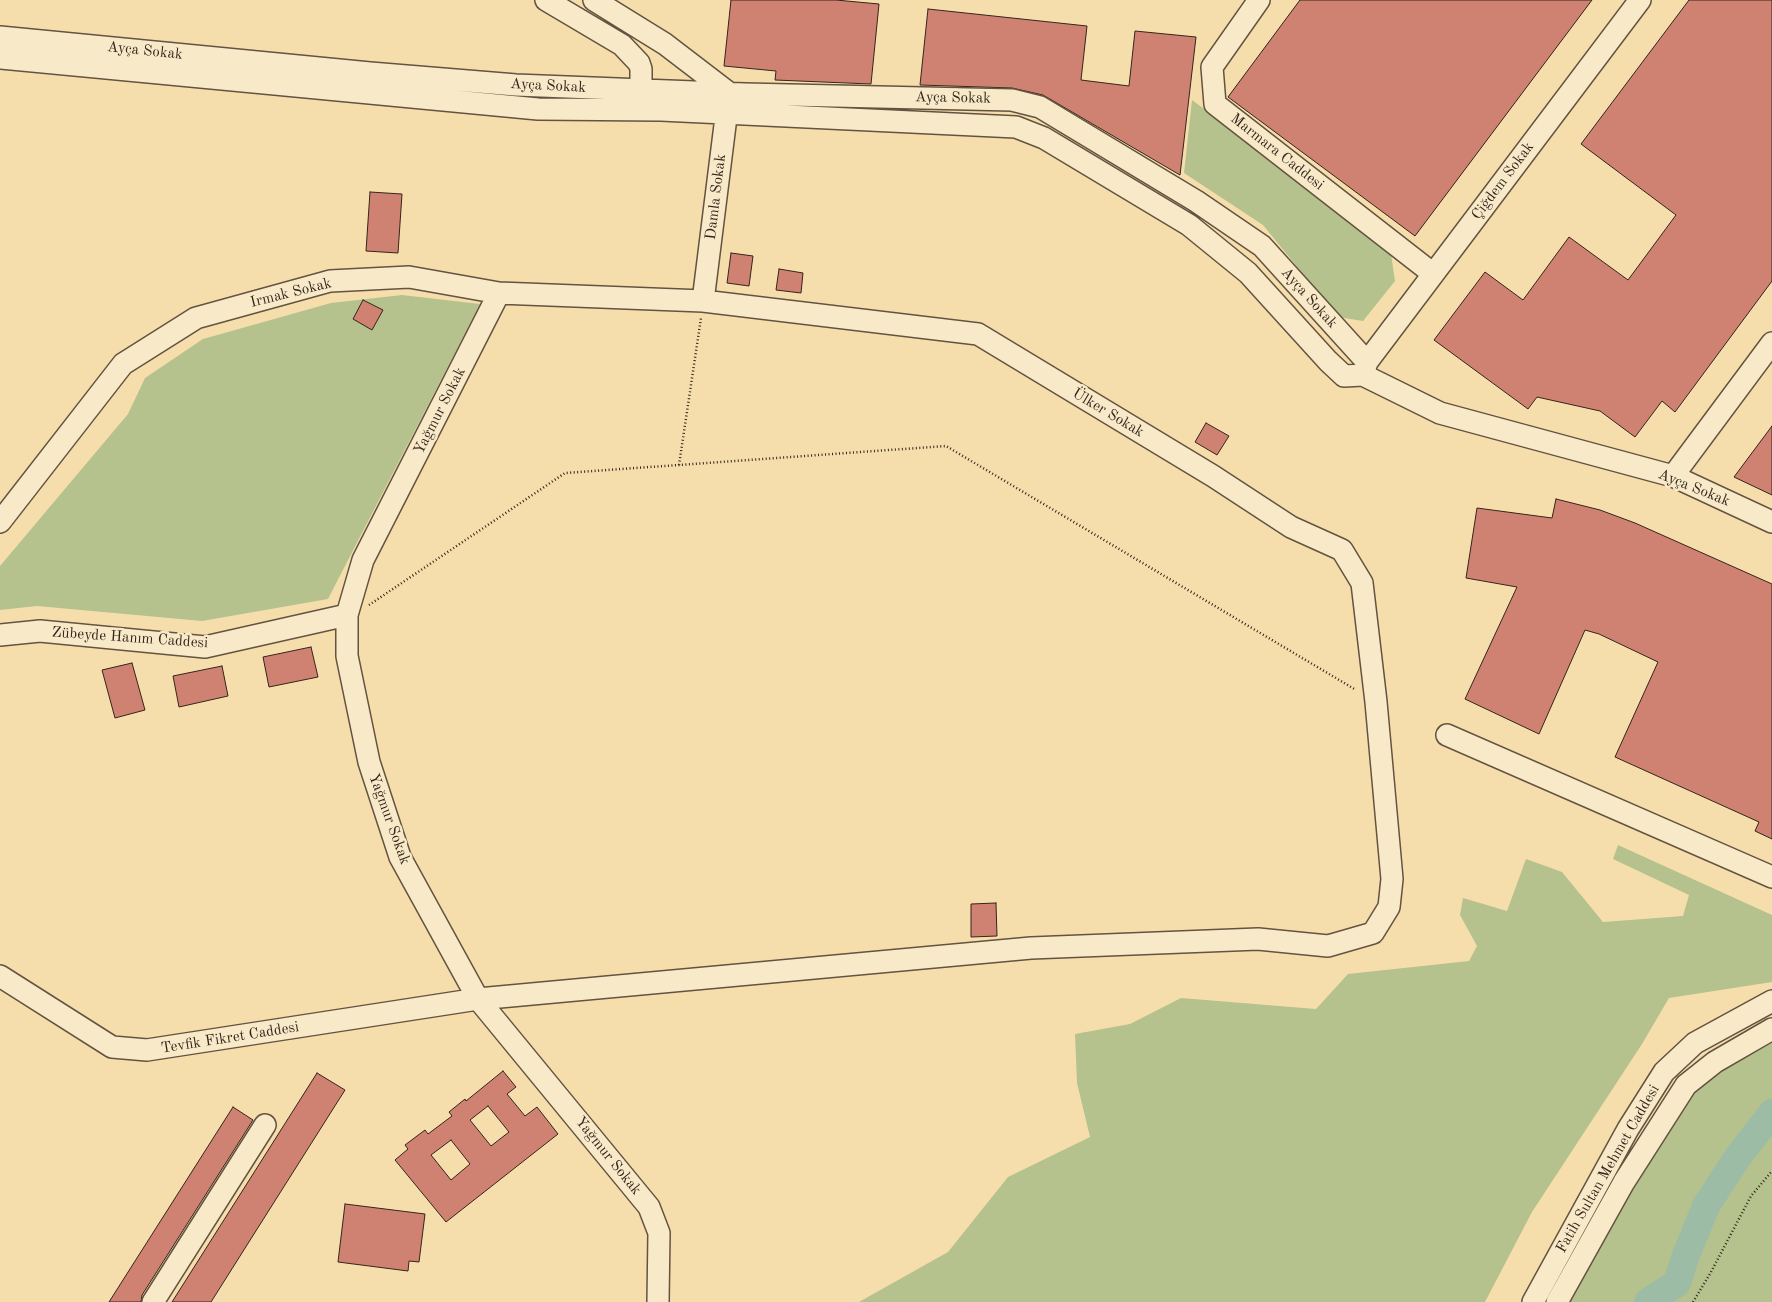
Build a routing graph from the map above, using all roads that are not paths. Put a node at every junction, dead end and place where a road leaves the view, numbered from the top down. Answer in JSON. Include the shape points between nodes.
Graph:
{"nodes":[{"id":1,"x":546,"y":0,"type":"edge"},
{"id":2,"x":594,"y":0,"type":"edge"},
{"id":3,"x":1259,"y":0,"type":"edge"},
{"id":4,"x":1640,"y":0,"type":"edge"},
{"id":5,"x":0,"y":37,"type":"edge"},
{"id":6,"x":0,"y":58,"type":"edge"},
{"id":7,"x":641,"y":90,"type":"junction"},
{"id":8,"x":728,"y":103,"type":"junction"},
{"id":9,"x":1432,"y":273,"type":"junction"},
{"id":10,"x":499,"y":293,"type":"junction"},
{"id":11,"x":703,"y":301,"type":"junction"},
{"id":12,"x":1772,"y":343,"type":"edge"},
{"id":13,"x":1365,"y":368,"type":"junction"},
{"id":14,"x":1673,"y":476,"type":"junction"},
{"id":15,"x":0,"y":522,"type":"edge"},
{"id":16,"x":1772,"y":522,"type":"edge"},
{"id":17,"x":347,"y":618,"type":"junction"},
{"id":18,"x":0,"y":636,"type":"edge"},
{"id":19,"x":1447,"y":735,"type":"dead end"},
{"id":20,"x":1772,"y":877,"type":"edge"},
{"id":21,"x":0,"y":976,"type":"edge"},
{"id":22,"x":478,"y":999,"type":"junction"},
{"id":23,"x":1772,"y":1001,"type":"edge"},
{"id":24,"x":1772,"y":1029,"type":"edge"},
{"id":25,"x":265,"y":1126,"type":"dead end"},
{"id":26,"x":153,"y":1302,"type":"edge"},
{"id":27,"x":658,"y":1302,"type":"edge"},
{"id":28,"x":1533,"y":1302,"type":"edge"},
{"id":29,"x":1557,"y":1302,"type":"edge"}],
"edges":[{"from":1,"to":7,"type":"street","via":[[622,45],[639,63]]},
{"from":2,"to":8,"type":"street","via":[[665,44]]},
{"from":3,"to":9,"type":"street","name":"Marmara Caddesi","via":[[1212,67],[1216,104]]},
{"from":4,"to":9,"type":"street","name":"Çiğdem Sokak"},
{"from":5,"to":7,"type":"street","name":"Ayça Sokak","via":[[370,73],[516,85]]},
{"from":6,"to":8,"type":"street","name":"Ayça Sokak","via":[[538,109],[661,110]]},
{"from":7,"to":8,"type":"street","name":"Ayça Sokak"},
{"from":8,"to":11,"type":"street","name":"Damla Sokak"},
{"from":8,"to":13,"type":"street","via":[[1016,127],[1044,138],[1189,225],[1248,273],[1344,376]]},
{"from":8,"to":13,"type":"street","name":"Ayça Sokak","via":[[1012,100],[1040,107],[1196,201],[1262,246]]},
{"from":9,"to":13,"type":"street","name":"Çiğdem Sokak"},
{"from":10,"to":11,"type":"street","name":"Irmak Sokak"},
{"from":10,"to":15,"type":"street","name":"Irmak Sokak","via":[[409,277],[330,282],[196,318],[123,364]]},
{"from":10,"to":17,"type":"street","name":"Yağmur Sokak","via":[[363,560]]},
{"from":11,"to":22,"type":"street","name":"Ülker Sokak","via":[[978,334],[1291,527],[1342,550],[1362,582],[1392,879],[1389,907],[1373,933],[1328,946],[1258,939],[1031,948]]},
{"from":12,"to":14,"type":"street"},
{"from":13,"to":14,"type":"street","name":"Ayça Sokak","via":[[1440,413]]},
{"from":14,"to":16,"type":"street","name":"Ayça Sokak"},
{"from":17,"to":18,"type":"street","name":"Zübeyde Hanım Caddesi","via":[[205,647],[40,631]]},
{"from":17,"to":22,"type":"street","name":"Yağmur Sokak","via":[[347,656],[369,762],[400,857]]},
{"from":19,"to":20,"type":"street"},
{"from":21,"to":22,"type":"street","name":"Tevfik Fikret Caddesi","via":[[112,1047],[147,1050]]},
{"from":22,"to":27,"type":"street","name":"Yağmur Sokak","via":[[649,1207],[659,1233]]},
{"from":23,"to":28,"type":"street","name":"Fatih Sultan Mehmet Caddesi","via":[[1695,1043],[1664,1072],[1628,1129]]},
{"from":24,"to":29,"type":"street","name":"Fatih Sultan Mehmet Caddesi","via":[[1715,1062],[1686,1085],[1624,1182]]},
{"from":25,"to":26,"type":"street"}]}
